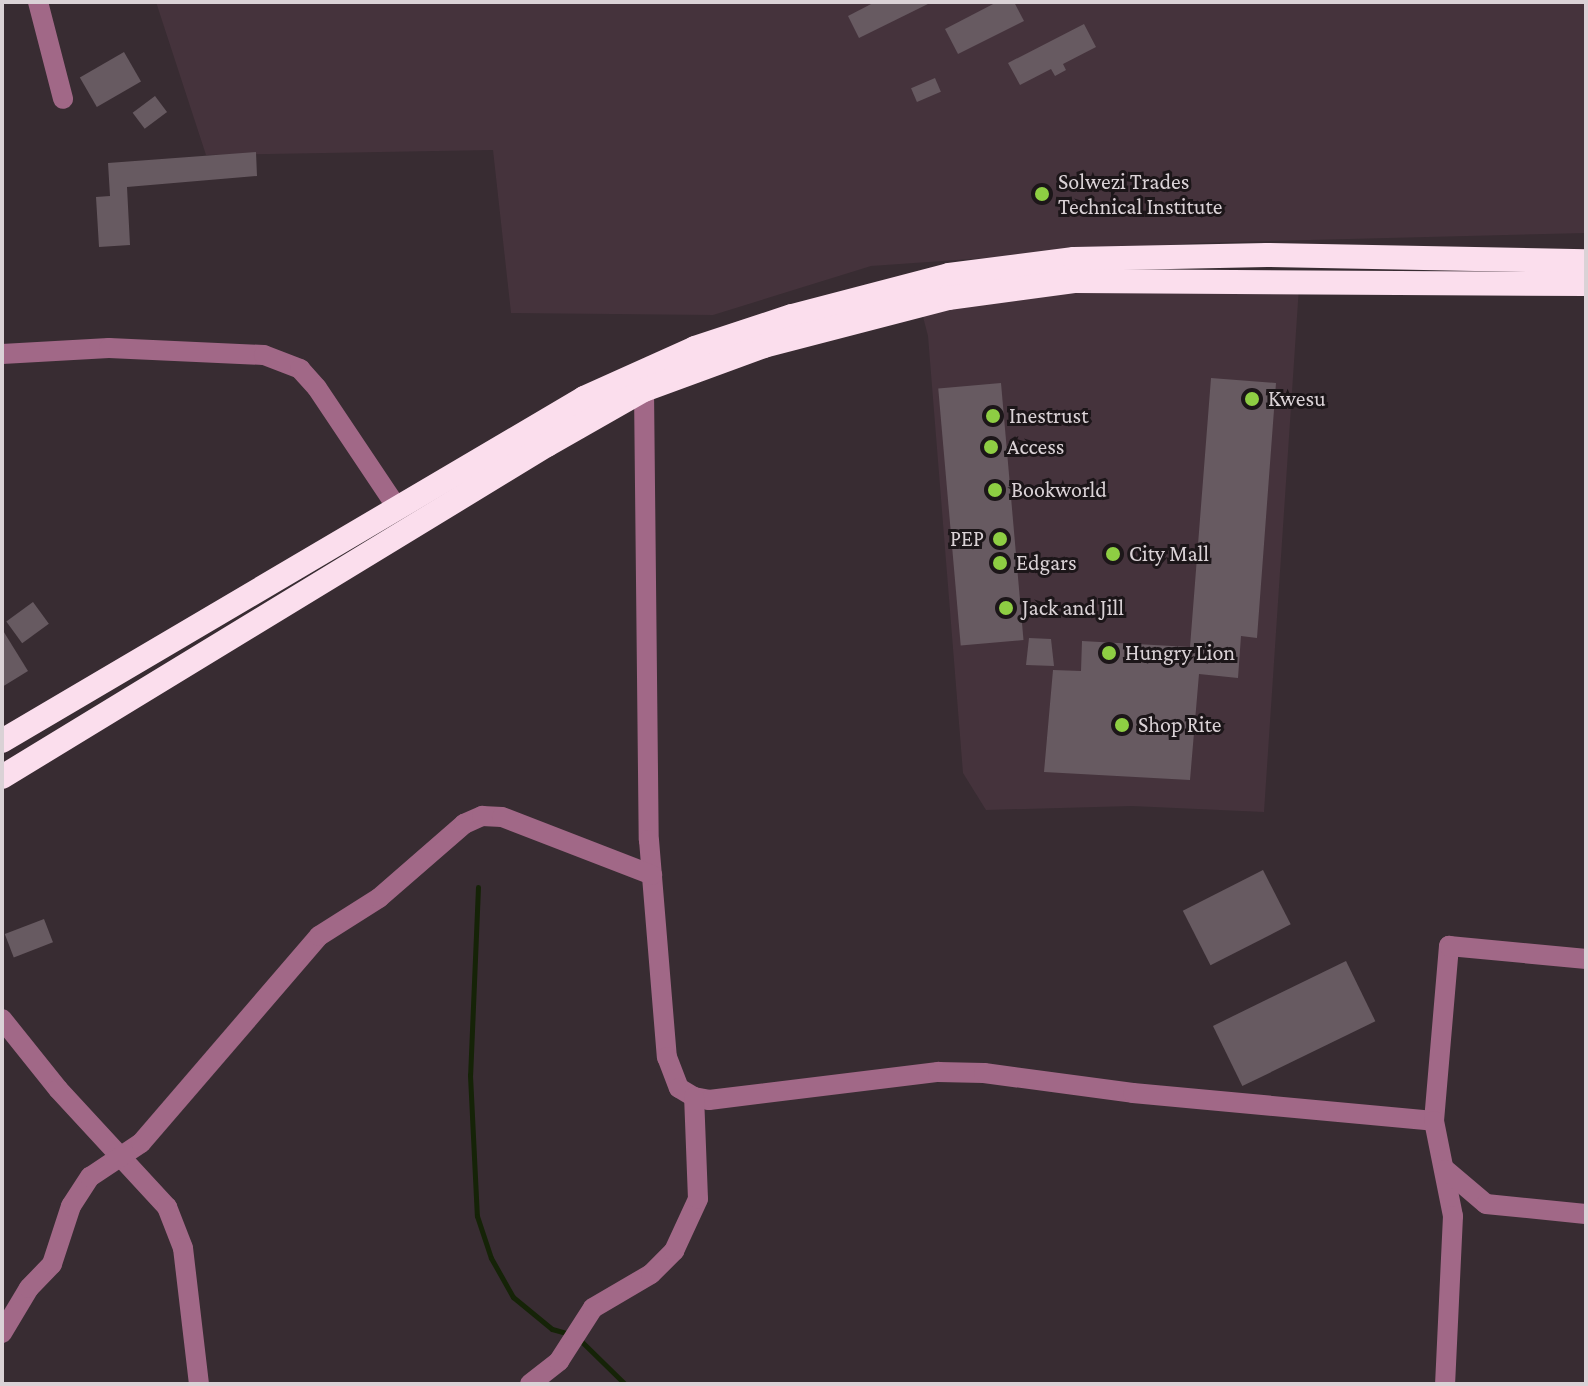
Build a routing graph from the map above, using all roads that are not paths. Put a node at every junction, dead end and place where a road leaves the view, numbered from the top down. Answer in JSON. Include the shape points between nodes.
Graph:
{"nodes":[{"id":1,"x":38,"y":2,"type":"edge"},
{"id":2,"x":63,"y":99,"type":"dead end"},
{"id":3,"x":1586,"y":261,"type":"edge"},
{"id":4,"x":1586,"y":284,"type":"edge"},
{"id":5,"x":2,"y":354,"type":"edge"},
{"id":6,"x":644,"y":390,"type":"junction"},
{"id":7,"x":396,"y":506,"type":"junction"},
{"id":8,"x":3,"y":738,"type":"edge"},
{"id":9,"x":2,"y":777,"type":"edge"},
{"id":10,"x":652,"y":875,"type":"junction"},
{"id":11,"x":1586,"y":959,"type":"edge"},
{"id":12,"x":2,"y":1019,"type":"edge"},
{"id":13,"x":694,"y":1097,"type":"junction"},
{"id":14,"x":1434,"y":1121,"type":"junction"},
{"id":15,"x":124,"y":1156,"type":"junction"},
{"id":16,"x":1446,"y":1170,"type":"junction"},
{"id":17,"x":1586,"y":1214,"type":"edge"},
{"id":18,"x":2,"y":1333,"type":"edge"},
{"id":19,"x":199,"y":1384,"type":"edge"},
{"id":20,"x":530,"y":1384,"type":"edge"},
{"id":21,"x":1445,"y":1384,"type":"edge"}],
"edges":[{"from":1,"to":2,"type":"street"},
{"from":3,"to":7,"type":"highway","via":[[1280,255],[1074,259],[921,281],[755,327],[633,373]]},
{"from":4,"to":6,"type":"highway","via":[[1187,278],[1019,287],[948,298],[806,333]]},
{"from":5,"to":7,"type":"street","via":[[109,348],[264,355],[300,369],[317,388]]},
{"from":6,"to":9,"type":"highway"},
{"from":6,"to":10,"type":"street"},
{"from":7,"to":8,"type":"highway"},
{"from":10,"to":13,"type":"street","via":[[667,1057],[679,1088]]},
{"from":10,"to":15,"type":"street","via":[[502,817],[473,818],[379,898],[319,936],[229,1045]]},
{"from":11,"to":14,"type":"street","via":[[1449,946]]},
{"from":12,"to":15,"type":"street","via":[[58,1089]]},
{"from":13,"to":14,"type":"street","via":[[709,1100],[867,1078],[984,1073],[1133,1093]]},
{"from":13,"to":20,"type":"street","via":[[698,1199],[674,1251],[651,1274],[593,1308],[559,1361]]},
{"from":14,"to":16,"type":"street"},
{"from":15,"to":18,"type":"street","via":[[90,1177],[80,1190],[52,1264],[29,1288]]},
{"from":15,"to":19,"type":"street","via":[[167,1207],[179,1237]]},
{"from":16,"to":17,"type":"street","via":[[1486,1204]]},
{"from":16,"to":21,"type":"street","via":[[1453,1216]]}]}
